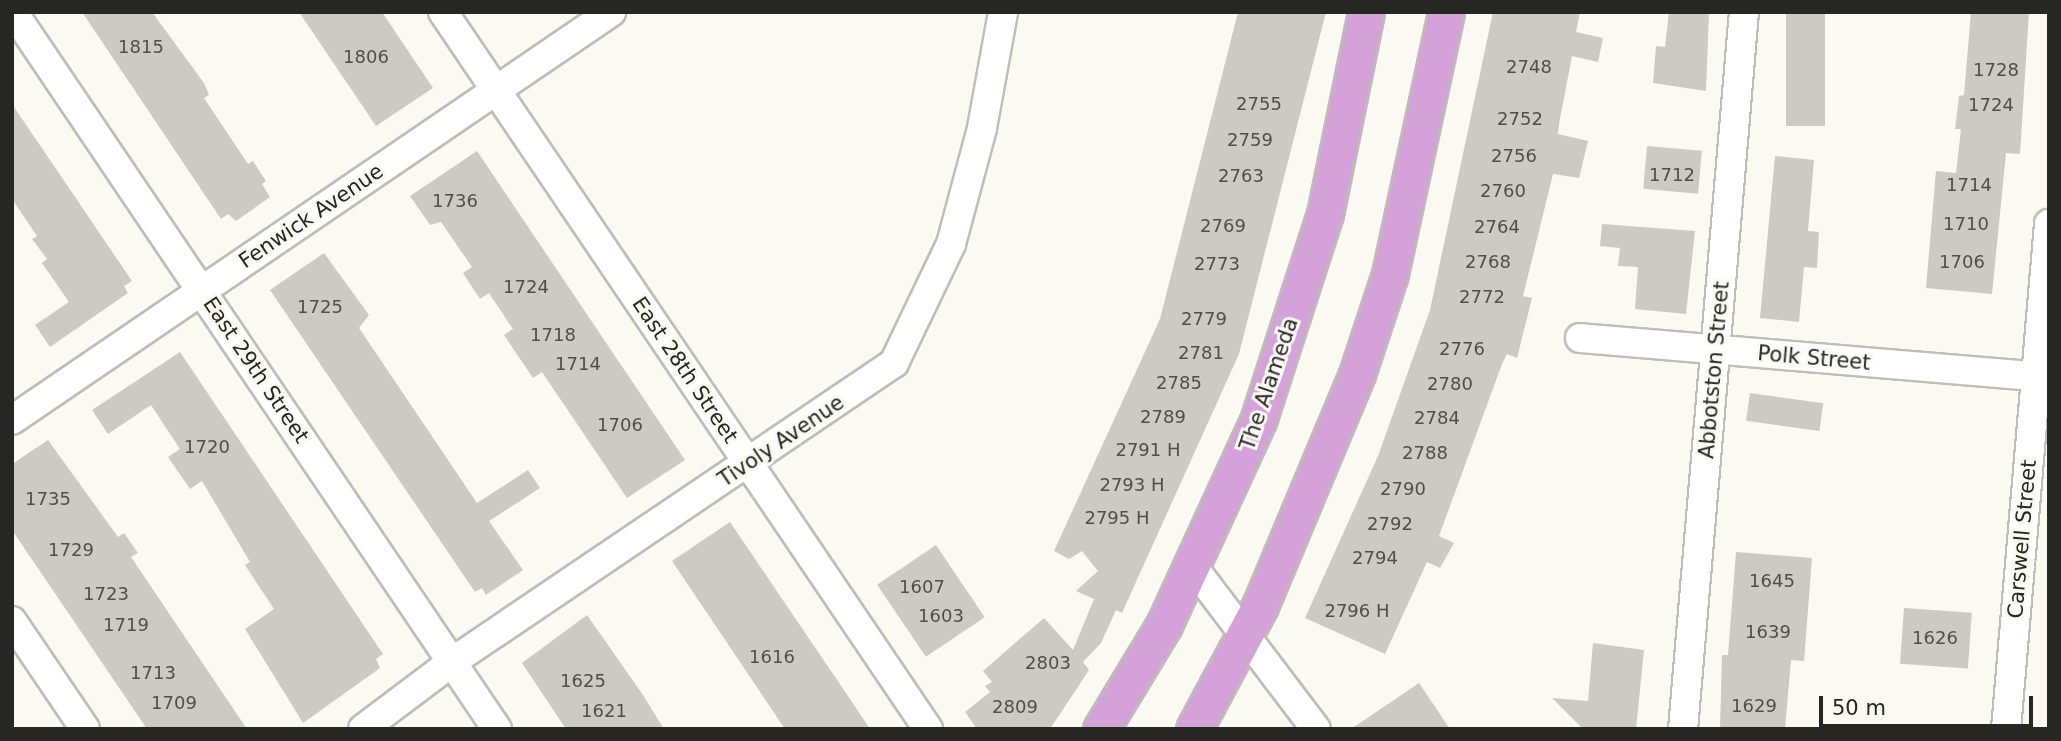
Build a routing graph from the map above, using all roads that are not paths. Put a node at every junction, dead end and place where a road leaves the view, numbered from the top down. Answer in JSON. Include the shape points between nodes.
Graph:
{"nodes":[{"id":1,"x":13,"y":12,"type":"edge"},
{"id":2,"x":443,"y":12,"type":"edge"},
{"id":3,"x":611,"y":12,"type":"edge"},
{"id":4,"x":1003,"y":12,"type":"edge"},
{"id":5,"x":1366,"y":12,"type":"edge"},
{"id":6,"x":1446,"y":12,"type":"edge"},
{"id":7,"x":1744,"y":12,"type":"edge"},
{"id":8,"x":496,"y":90,"type":"junction"},
{"id":9,"x":2049,"y":224,"type":"edge"},
{"id":10,"x":203,"y":290,"type":"junction"},
{"id":11,"x":1580,"y":338,"type":"dead end"},
{"id":12,"x":1715,"y":349,"type":"junction"},
{"id":13,"x":2042,"y":377,"type":"edge"},
{"id":14,"x":12,"y":420,"type":"edge"},
{"id":15,"x":748,"y":464,"type":"junction"},
{"id":16,"x":1193,"y":567,"type":"junction"},
{"id":17,"x":12,"y":621,"type":"edge"},
{"id":18,"x":1247,"y":633,"type":"junction"},
{"id":19,"x":452,"y":662,"type":"junction"},
{"id":20,"x":85,"y":729,"type":"edge"},
{"id":21,"x":363,"y":729,"type":"edge"},
{"id":22,"x":497,"y":729,"type":"edge"},
{"id":23,"x":928,"y":729,"type":"edge"},
{"id":24,"x":1101,"y":729,"type":"edge"},
{"id":25,"x":1194,"y":729,"type":"edge"},
{"id":26,"x":1316,"y":729,"type":"edge"},
{"id":27,"x":1683,"y":729,"type":"edge"},
{"id":28,"x":2006,"y":729,"type":"edge"}],
"edges":[{"from":1,"to":10,"type":"street","name":"East 29th Street"},
{"from":2,"to":8,"type":"street","name":"East 28th Street"},
{"from":3,"to":8,"type":"street","name":"Fenwick Avenue"},
{"from":4,"to":15,"type":"street","name":"Tivoly Avenue","via":[[982,128],[951,244],[894,363]]},
{"from":5,"to":16,"type":"main road","name":"The Alameda","via":[[1325,214],[1281,358]]},
{"from":6,"to":18,"type":"main road","via":[[1391,274],[1327,457]]},
{"from":7,"to":12,"type":"street","name":"Abbotston Street"},
{"from":8,"to":10,"type":"street","name":"Fenwick Avenue"},
{"from":8,"to":15,"type":"street","name":"East 28th Street"},
{"from":9,"to":13,"type":"street","name":"Carswell Street"},
{"from":10,"to":14,"type":"street","name":"Fenwick Avenue"},
{"from":10,"to":19,"type":"street","name":"East 29th Street"},
{"from":11,"to":12,"type":"street","name":"Polk Street"},
{"from":12,"to":13,"type":"street","name":"Polk Street"},
{"from":12,"to":27,"type":"street","name":"Abbotston Street"},
{"from":13,"to":28,"type":"street","name":"Carswell Street"},
{"from":15,"to":19,"type":"street","name":"Tivoly Avenue"},
{"from":15,"to":23,"type":"street","name":"East 28th Street"},
{"from":16,"to":18,"type":"street"},
{"from":16,"to":24,"type":"main road","name":"The Alameda"},
{"from":17,"to":20,"type":"street"},
{"from":18,"to":25,"type":"main road"},
{"from":18,"to":26,"type":"street"},
{"from":19,"to":21,"type":"street","name":"Tivoly Avenue"},
{"from":19,"to":22,"type":"street","name":"East 29th Street"}]}
